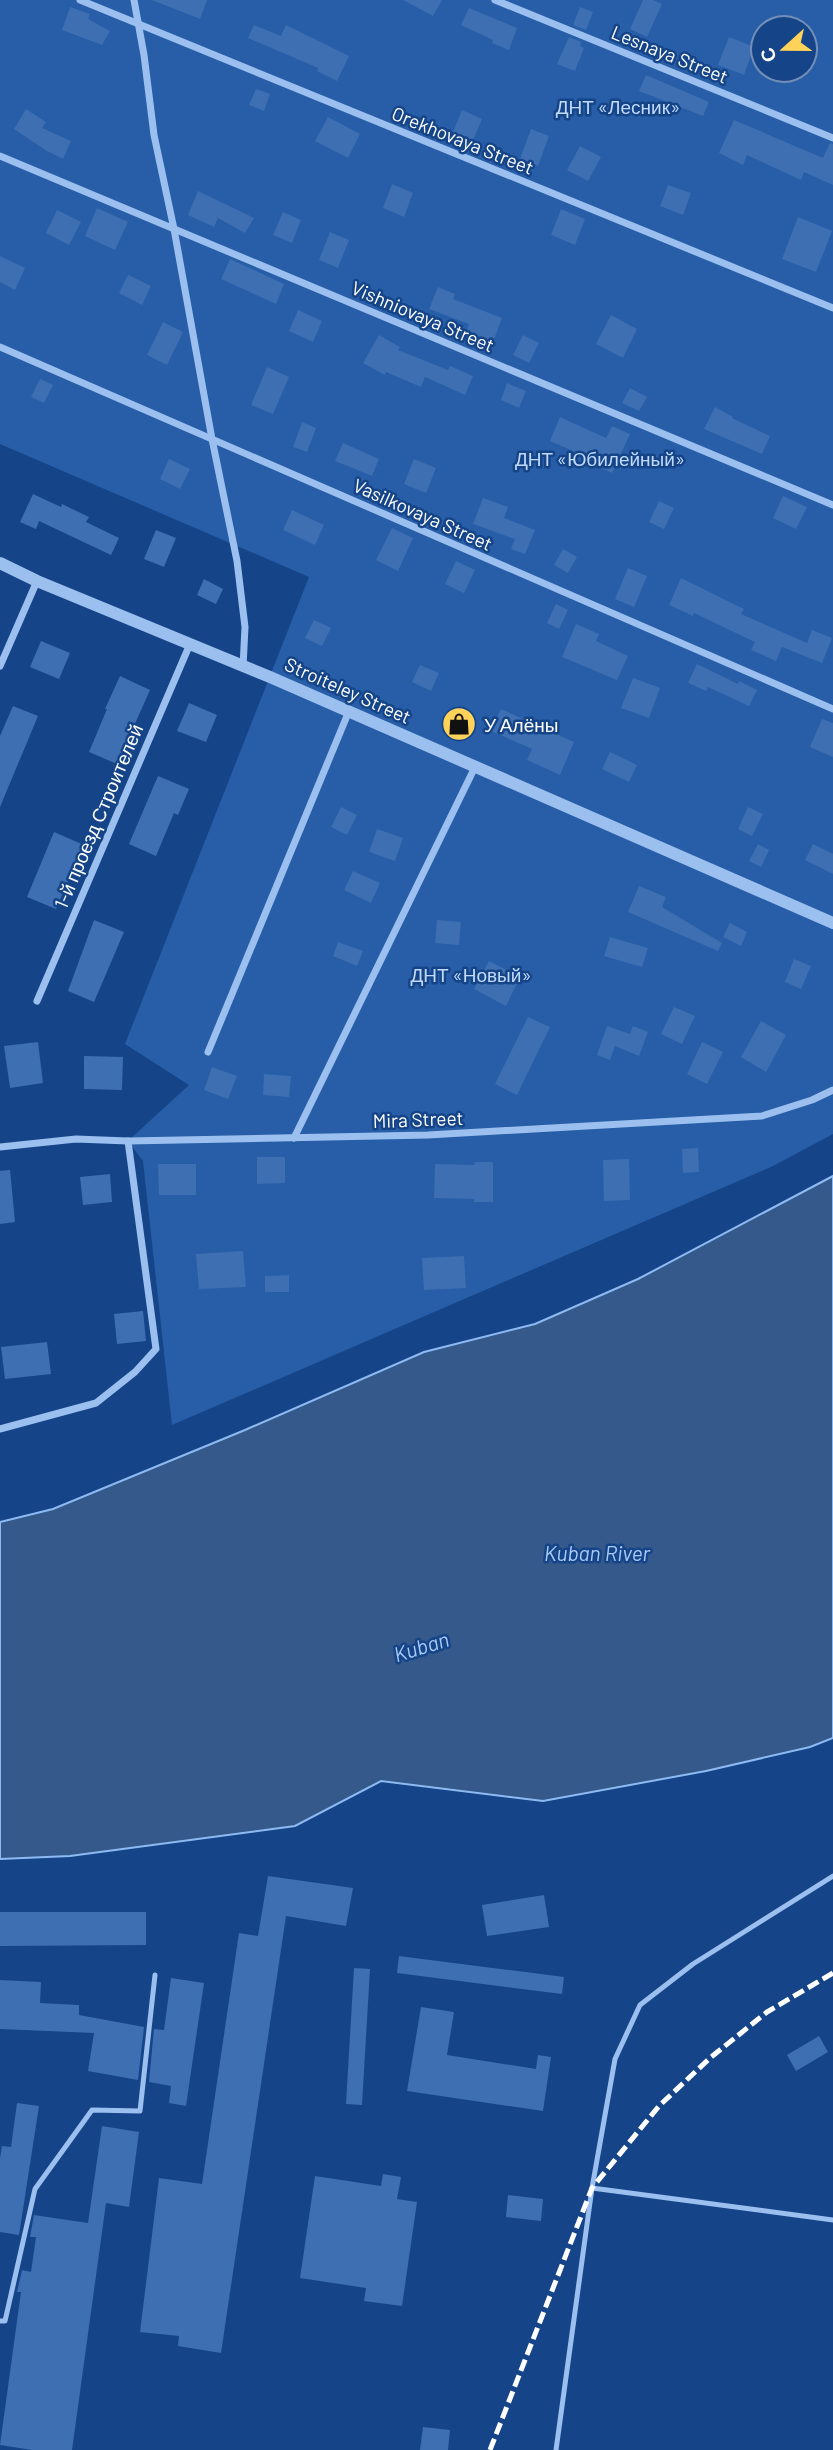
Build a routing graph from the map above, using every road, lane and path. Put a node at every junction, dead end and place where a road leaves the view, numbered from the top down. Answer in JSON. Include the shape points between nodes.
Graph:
{"nodes":[{"id":1,"x":80,"y":0,"type":"edge"},
{"id":2,"x":134,"y":0,"type":"edge"},
{"id":3,"x":495,"y":0,"type":"edge"},
{"id":4,"x":137,"y":23,"type":"junction"},
{"id":5,"x":833,"y":138,"type":"edge"},
{"id":6,"x":0,"y":156,"type":"edge"},
{"id":7,"x":174,"y":229,"type":"junction"},
{"id":8,"x":833,"y":308,"type":"edge"},
{"id":9,"x":0,"y":347,"type":"edge"},
{"id":10,"x":212,"y":439,"type":"junction"},
{"id":11,"x":833,"y":505,"type":"edge"},
{"id":12,"x":0,"y":563,"type":"edge"},
{"id":13,"x":37,"y":581,"type":"junction"},
{"id":14,"x":190,"y":644,"type":"junction"},
{"id":15,"x":0,"y":666,"type":"edge"},
{"id":16,"x":243,"y":668,"type":"junction"},
{"id":17,"x":833,"y":709,"type":"edge"},
{"id":18,"x":349,"y":712,"type":"junction"},
{"id":19,"x":475,"y":767,"type":"junction"},
{"id":20,"x":833,"y":923,"type":"edge"},
{"id":21,"x":37,"y":1001,"type":"dead end"},
{"id":22,"x":208,"y":1052,"type":"dead end"},
{"id":23,"x":833,"y":1090,"type":"edge"},
{"id":24,"x":294,"y":1138,"type":"junction"},
{"id":25,"x":128,"y":1141,"type":"junction"},
{"id":26,"x":0,"y":1147,"type":"edge"},
{"id":27,"x":0,"y":1429,"type":"edge"},
{"id":28,"x":833,"y":1876,"type":"edge"},
{"id":29,"x":155,"y":1975,"type":"dead end"},
{"id":30,"x":592,"y":2188,"type":"junction"},
{"id":31,"x":833,"y":2220,"type":"edge"},
{"id":32,"x":0,"y":2321,"type":"edge"},
{"id":33,"x":556,"y":2450,"type":"edge"}],
"edges":[{"from":1,"to":4,"type":"street","name":"Orekhovaya Street"},
{"from":2,"to":4,"type":"street"},
{"from":3,"to":5,"type":"street","name":"Lesnaya Street"},
{"from":4,"to":7,"type":"street","via":[[153,135]]},
{"from":4,"to":8,"type":"street","name":"Orekhovaya Street"},
{"from":6,"to":7,"type":"street","name":"Vishniovaya Street"},
{"from":7,"to":10,"type":"street"},
{"from":7,"to":11,"type":"street","name":"Vishniovaya Street"},
{"from":9,"to":10,"type":"street","name":"Vasilkovaya Street"},
{"from":10,"to":16,"type":"street","via":[[237,561],[245,627]]},
{"from":10,"to":17,"type":"street","name":"Vasilkovaya Street"},
{"from":12,"to":13,"type":"street","name":"Stroiteley Street"},
{"from":13,"to":14,"type":"street","name":"Stroiteley Street"},
{"from":13,"to":15,"type":"street"},
{"from":14,"to":16,"type":"street","name":"Stroiteley Street"},
{"from":14,"to":21,"type":"street","name":"1-й проезд Строителей"},
{"from":16,"to":18,"type":"street","name":"Stroiteley Street"},
{"from":18,"to":19,"type":"street","name":"Stroiteley Street"},
{"from":18,"to":22,"type":"street"},
{"from":19,"to":20,"type":"street","name":"Stroiteley Street"},
{"from":19,"to":24,"type":"street"},
{"from":23,"to":24,"type":"street","name":"Mira Street","via":[[762,1116]]},
{"from":24,"to":25,"type":"street","name":"Mira Street"},
{"from":25,"to":26,"type":"street","name":"Mira Street","via":[[76,1139]]},
{"from":25,"to":27,"type":"street","via":[[156,1349],[96,1403]]},
{"from":28,"to":30,"type":"lane","via":[[693,1964],[640,2005],[615,2059]]},
{"from":29,"to":32,"type":"lane","via":[[140,2111],[92,2110],[35,2189],[5,2321]]},
{"from":30,"to":31,"type":"lane"},
{"from":30,"to":33,"type":"lane"}]}
